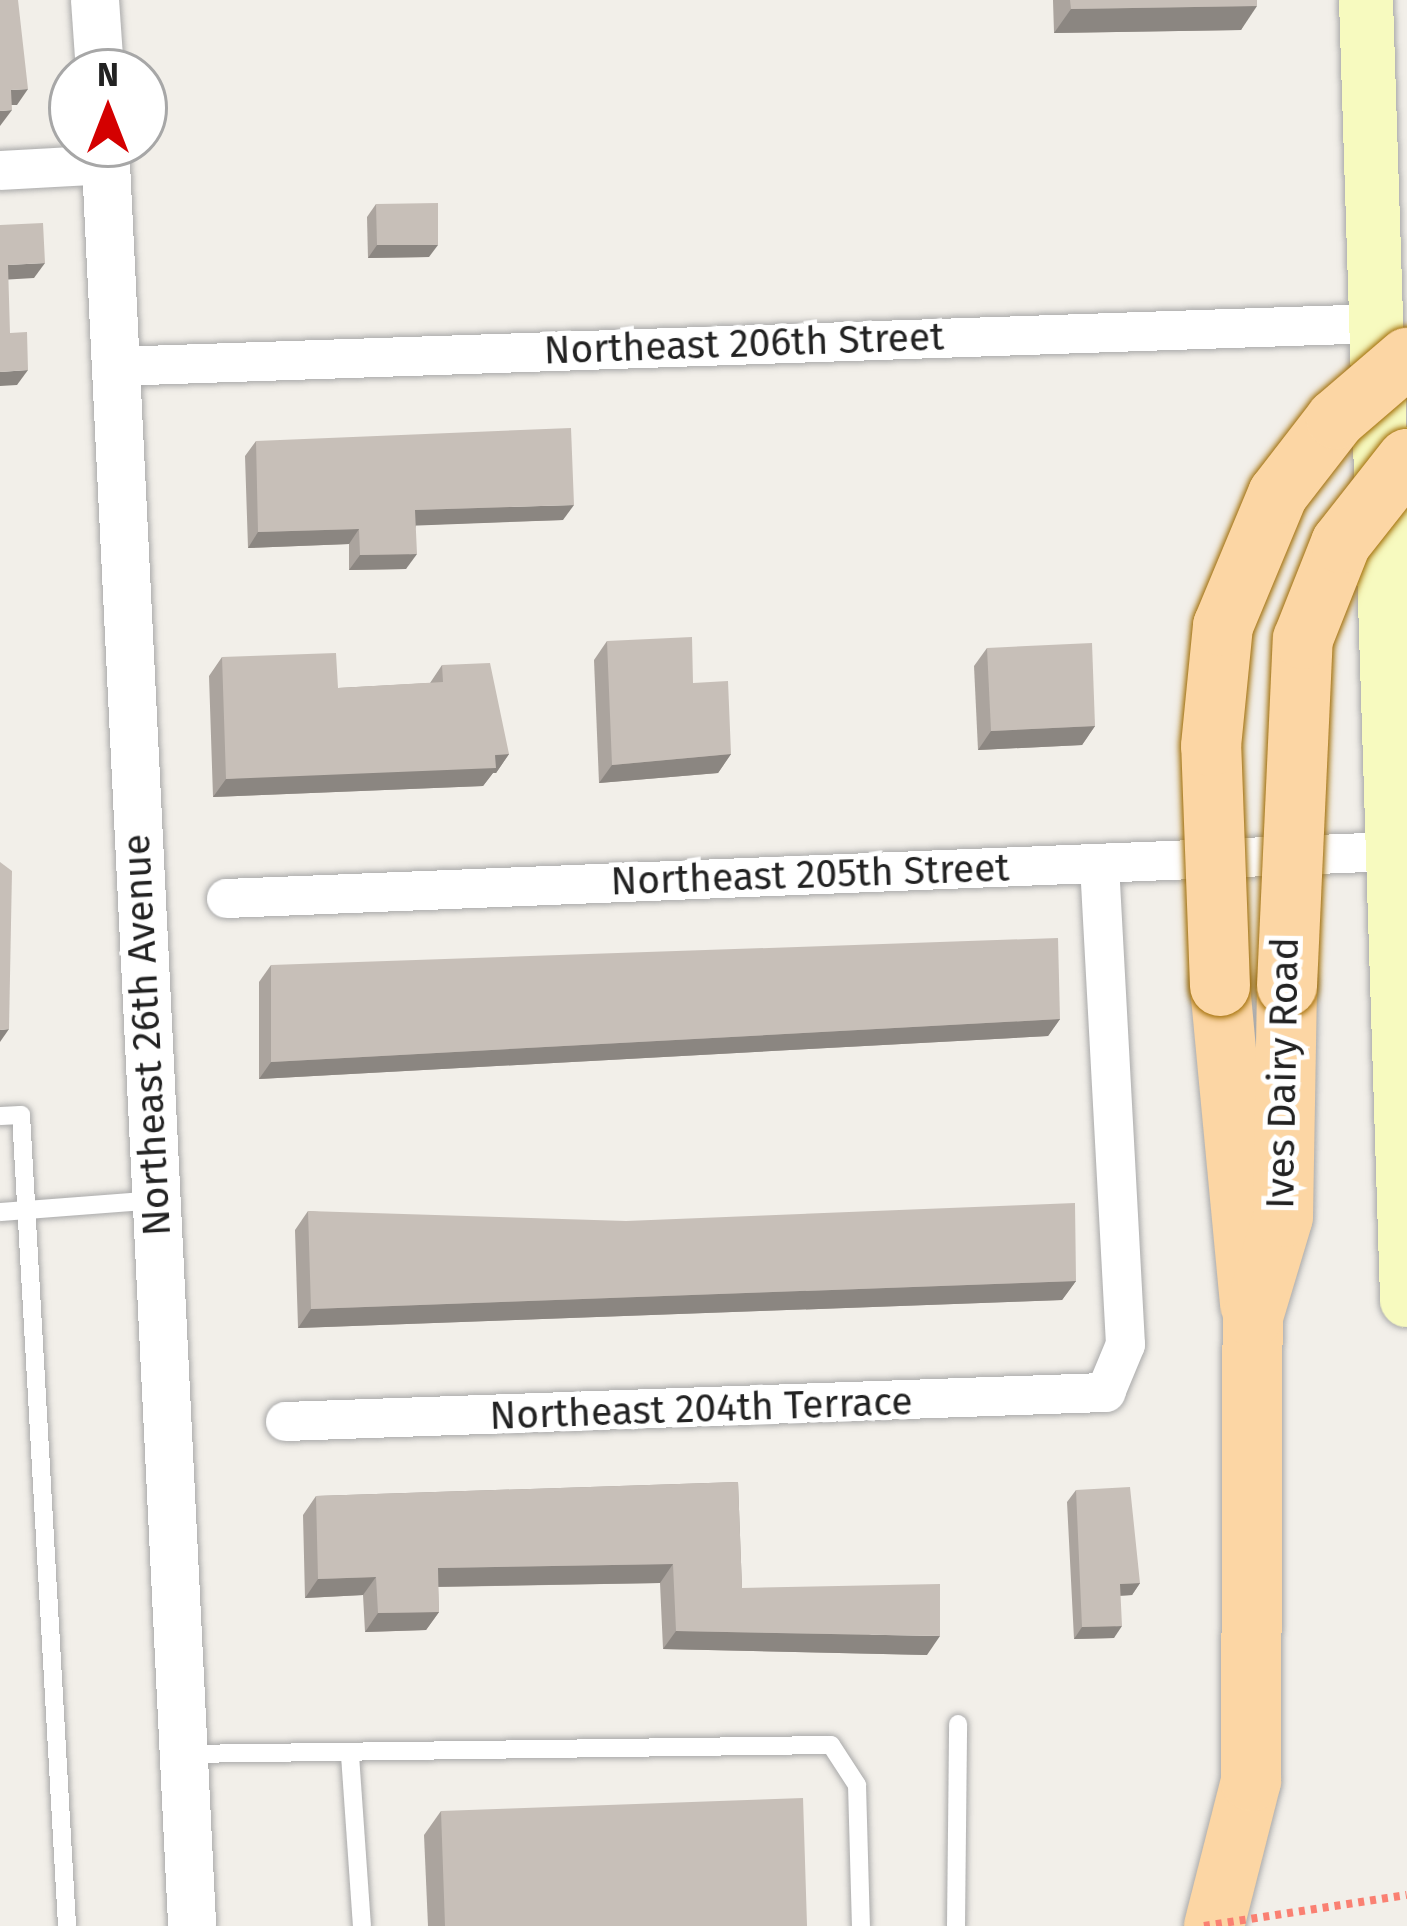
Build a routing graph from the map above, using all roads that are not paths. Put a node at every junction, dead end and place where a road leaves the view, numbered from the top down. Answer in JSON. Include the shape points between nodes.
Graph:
{"nodes":[{"id":1,"x":95,"y":0,"type":"edge"},
{"id":2,"x":1366,"y":0,"type":"edge"},
{"id":3,"x":98,"y":48,"type":"edge"},
{"id":4,"x":48,"y":163,"type":"edge"},
{"id":5,"x":107,"y":168,"type":"edge"},
{"id":6,"x":0,"y":170,"type":"edge"},
{"id":7,"x":1391,"y":340,"type":"edge"},
{"id":8,"x":114,"y":366,"type":"junction"},
{"id":9,"x":1407,"y":459,"type":"edge"},
{"id":10,"x":1393,"y":851,"type":"junction"},
{"id":11,"x":1099,"y":863,"type":"junction"},
{"id":12,"x":226,"y":898,"type":"dead end"},
{"id":13,"x":0,"y":1116,"type":"edge"},
{"id":14,"x":155,"y":1200,"type":"junction"},
{"id":15,"x":22,"y":1210,"type":"junction"},
{"id":16,"x":0,"y":1212,"type":"edge"},
{"id":17,"x":1407,"y":1300,"type":"edge"},
{"id":18,"x":1252,"y":1317,"type":"junction"},
{"id":19,"x":285,"y":1421,"type":"dead end"},
{"id":20,"x":958,"y":1724,"type":"dead end"},
{"id":21,"x":184,"y":1754,"type":"junction"},
{"id":22,"x":350,"y":1755,"type":"junction"},
{"id":23,"x":67,"y":1926,"type":"edge"},
{"id":24,"x":192,"y":1926,"type":"edge"},
{"id":25,"x":362,"y":1926,"type":"edge"},
{"id":26,"x":861,"y":1926,"type":"edge"},
{"id":27,"x":956,"y":1926,"type":"edge"},
{"id":28,"x":1214,"y":1926,"type":"edge"}],
"edges":[{"from":1,"to":3,"type":"street"},
{"from":2,"to":7,"type":"main road"},
{"from":4,"to":6,"type":"street"},
{"from":5,"to":8,"type":"street","name":"Northeast 26th Avenue"},
{"from":7,"to":8,"type":"street","name":"Northeast 206th Street"},
{"from":7,"to":10,"type":"main road"},
{"from":7,"to":18,"type":"main road","bridge":true,"via":[[1278,494],[1229,605],[1212,706],[1220,986]]},
{"from":8,"to":14,"type":"street","name":"Northeast 26th Avenue"},
{"from":9,"to":18,"type":"main road","name":"Ives Dairy Road","bridge":true,"via":[[1341,543],[1303,639],[1283,1217]]},
{"from":10,"to":11,"type":"street","name":"Northeast 205th Street"},
{"from":10,"to":17,"type":"main road"},
{"from":11,"to":12,"type":"street","name":"Northeast 205th Street"},
{"from":11,"to":19,"type":"street","name":"Northeast 204th Terrace","via":[[1125,1345],[1114,1385],[1054,1400]]},
{"from":13,"to":15,"type":"lane","via":[[21,1114]]},
{"from":14,"to":15,"type":"lane"},
{"from":14,"to":21,"type":"street","name":"Northeast 26th Avenue"},
{"from":15,"to":16,"type":"lane"},
{"from":15,"to":23,"type":"lane"},
{"from":18,"to":28,"type":"main road","name":"Ives Dairy Road","via":[[1251,1781]]},
{"from":20,"to":27,"type":"lane"},
{"from":21,"to":22,"type":"lane"},
{"from":21,"to":24,"type":"street","name":"Northeast 26th Avenue"},
{"from":22,"to":25,"type":"lane"},
{"from":22,"to":26,"type":"lane","via":[[831,1745],[856,1785]]}]}
